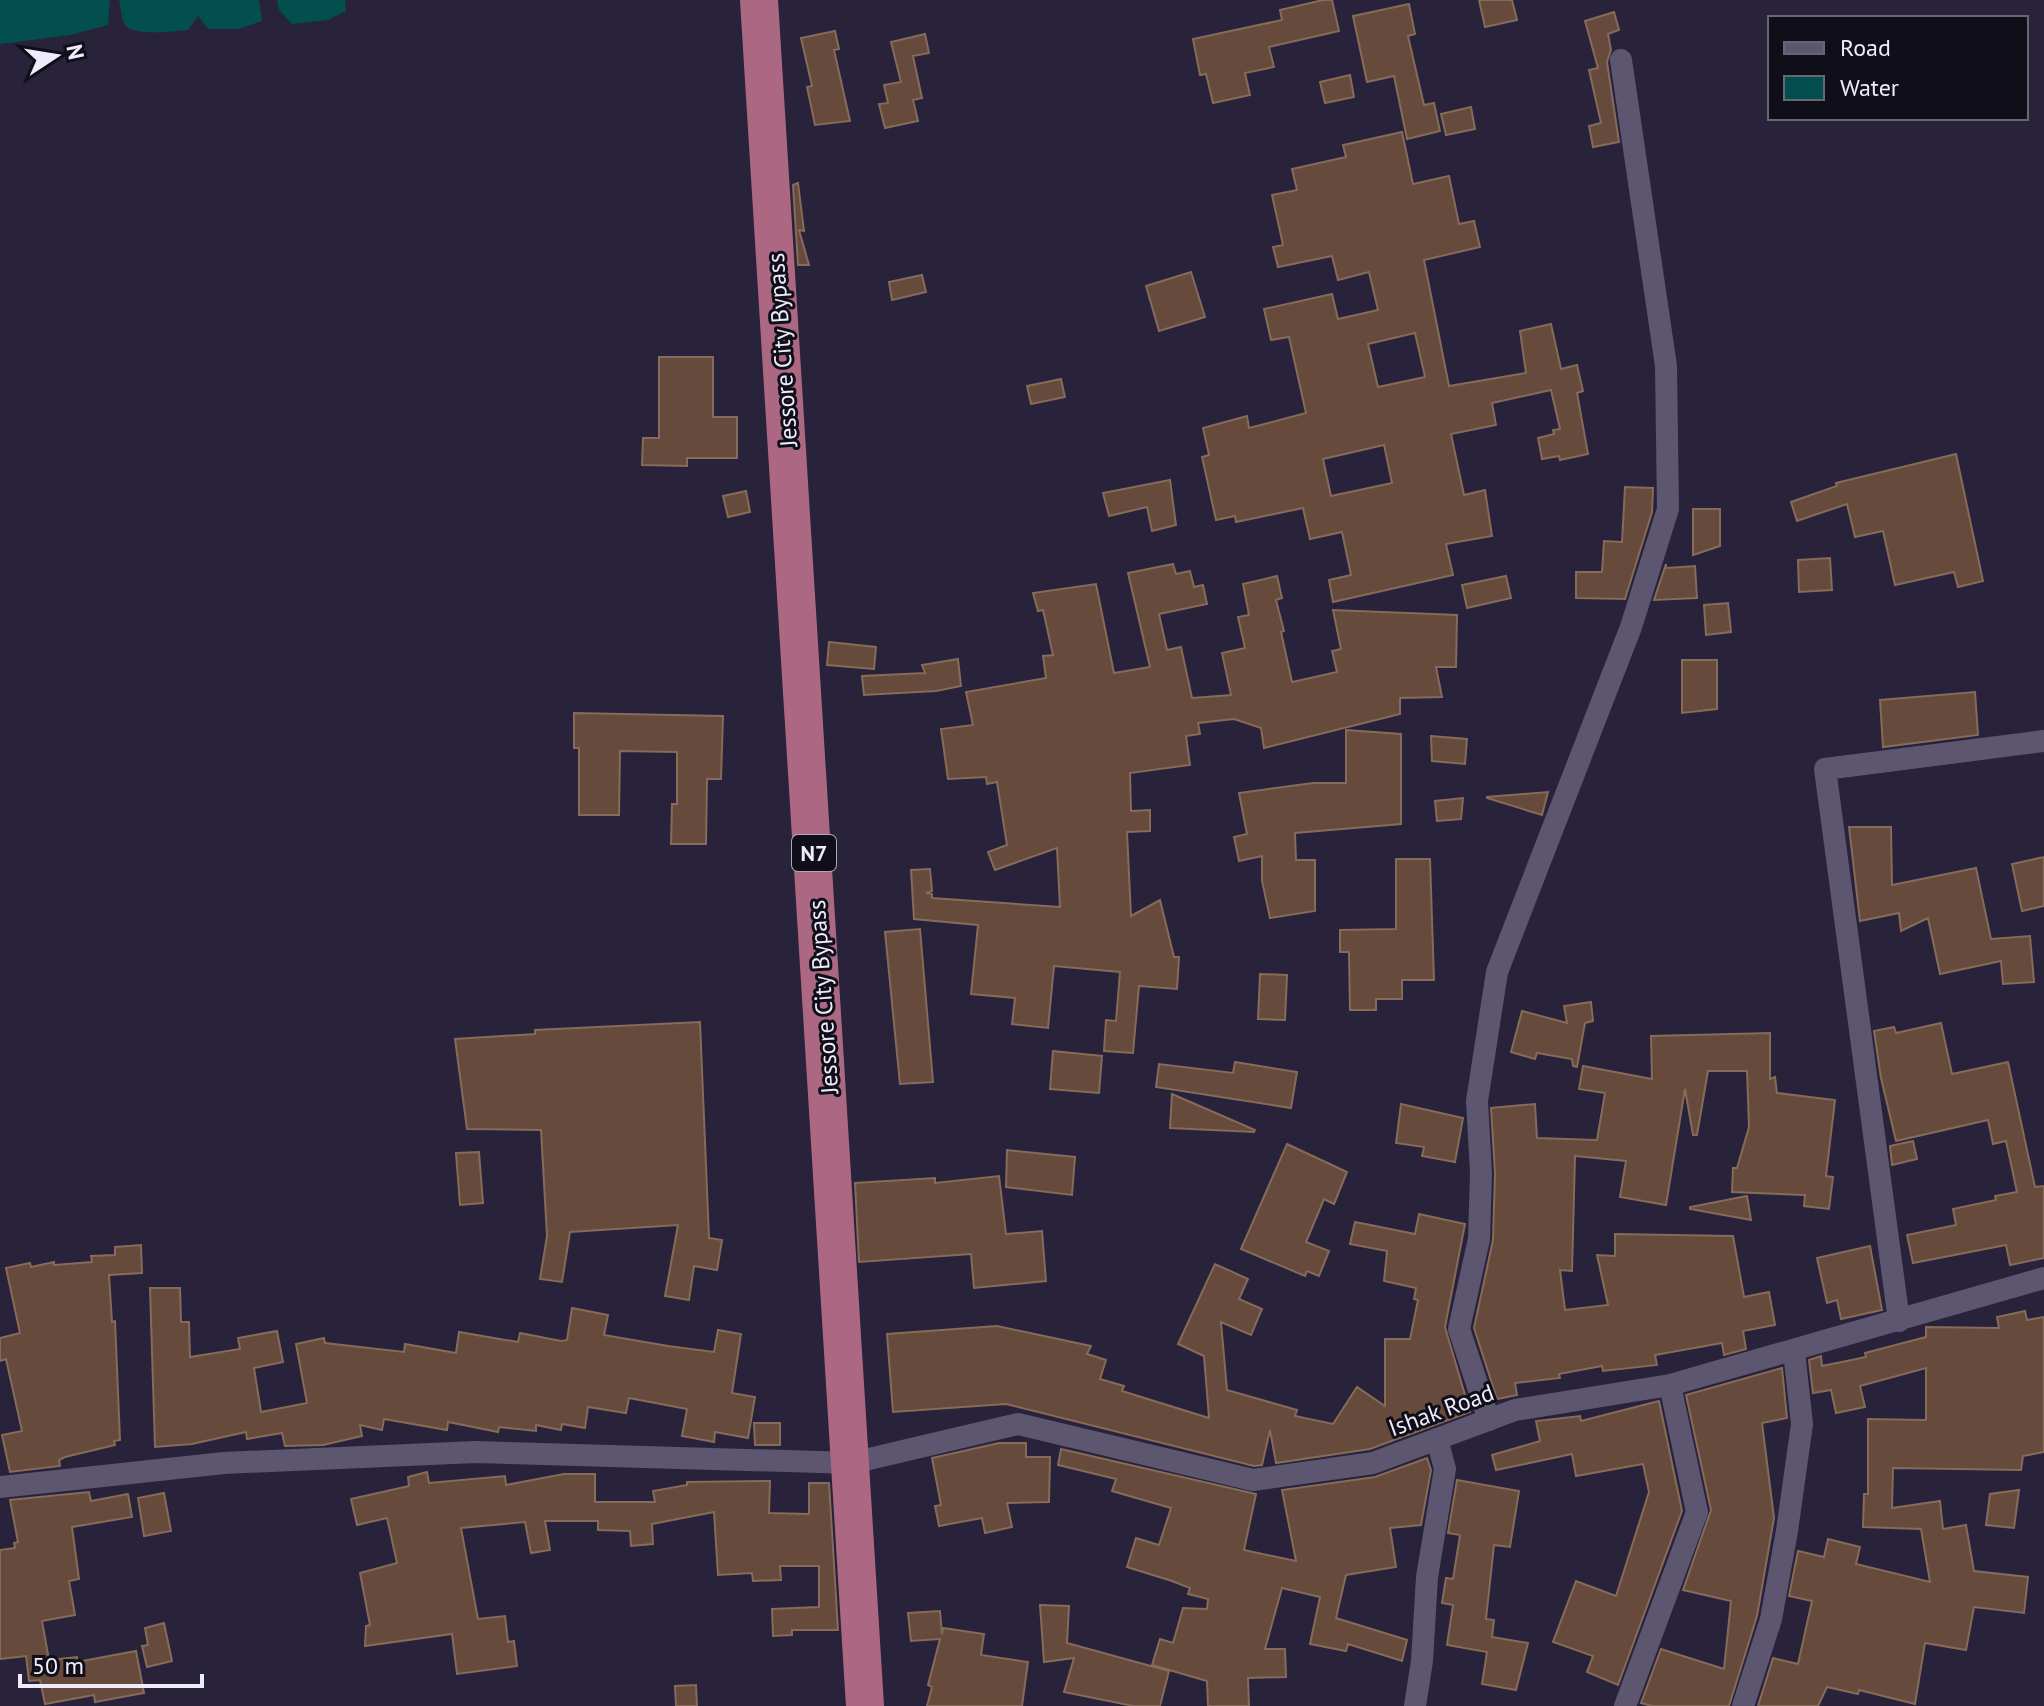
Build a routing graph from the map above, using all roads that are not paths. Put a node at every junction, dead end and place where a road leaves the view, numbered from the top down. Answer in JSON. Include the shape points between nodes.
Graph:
{"nodes":[{"id":1,"x":759,"y":0,"type":"edge"},
{"id":2,"x":1621,"y":60,"type":"dead end"},
{"id":3,"x":2044,"y":741,"type":"edge"},
{"id":4,"x":2044,"y":1278,"type":"edge"},
{"id":5,"x":1899,"y":1321,"type":"junction"},
{"id":6,"x":1794,"y":1352,"type":"junction"},
{"id":7,"x":1670,"y":1385,"type":"junction"},
{"id":8,"x":1489,"y":1420,"type":"junction"},
{"id":9,"x":1437,"y":1439,"type":"junction"},
{"id":10,"x":852,"y":1463,"type":"junction"},
{"id":11,"x":0,"y":1487,"type":"edge"},
{"id":12,"x":865,"y":1706,"type":"edge"},
{"id":13,"x":1415,"y":1706,"type":"edge"},
{"id":14,"x":1625,"y":1706,"type":"edge"},
{"id":15,"x":1743,"y":1706,"type":"edge"}],
"edges":[{"from":1,"to":10,"type":"highway","name":"Jessore City Bypass","number":"N7"},
{"from":2,"to":8,"type":"street","via":[[1666,366],[1668,509],[1631,627],[1497,972],[1477,1101],[1479,1239],[1459,1329]]},
{"from":3,"to":5,"type":"street","via":[[1825,769]]},
{"from":4,"to":5,"type":"street","name":"Ishak Road"},
{"from":5,"to":6,"type":"street","name":"Ishak Road"},
{"from":6,"to":7,"type":"street","name":"Ishak Road"},
{"from":6,"to":15,"type":"street","via":[[1802,1424],[1787,1531],[1771,1619]]},
{"from":7,"to":8,"type":"street","name":"Ishak Road","via":[[1515,1410]]},
{"from":7,"to":14,"type":"street","via":[[1697,1512]]},
{"from":8,"to":9,"type":"street","name":"Ishak Road"},
{"from":9,"to":10,"type":"street","name":"Ishak Road","via":[[1373,1463],[1253,1480],[1018,1424]]},
{"from":9,"to":13,"type":"street","via":[[1445,1469],[1427,1577]]},
{"from":10,"to":11,"type":"street","name":"Ishak Road","via":[[476,1452],[224,1463]]},
{"from":10,"to":12,"type":"highway","name":"Jessore City Bypass","number":"N7"}]}
